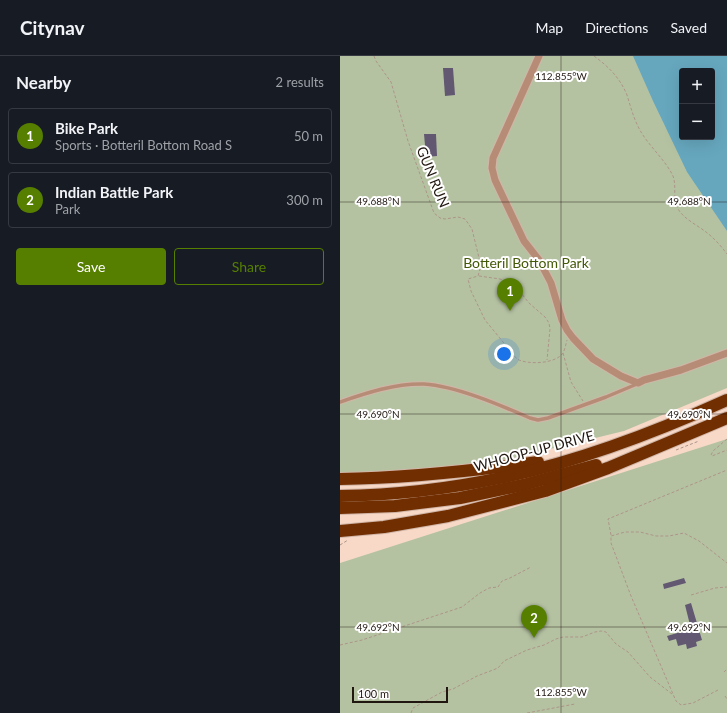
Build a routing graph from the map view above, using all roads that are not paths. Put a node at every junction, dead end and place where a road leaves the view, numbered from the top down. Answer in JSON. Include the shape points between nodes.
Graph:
{"nodes":[{"id":1,"x":539,"y":56,"type":"edge"},
{"id":2,"x":727,"y":353,"type":"edge"},
{"id":3,"x":638,"y":383,"type":"junction"},
{"id":4,"x":727,"y":400,"type":"edge"},
{"id":5,"x":340,"y":402,"type":"edge"},
{"id":6,"x":727,"y":414,"type":"edge"},
{"id":7,"x":727,"y":418,"type":"edge"},
{"id":8,"x":581,"y":456,"type":"junction"},
{"id":9,"x":340,"y":479,"type":"edge"},
{"id":10,"x":340,"y":496,"type":"edge"},
{"id":11,"x":340,"y":508,"type":"edge"},
{"id":12,"x":340,"y":531,"type":"edge"}],
"edges":[{"from":1,"to":3,"type":"street","via":[[493,158],[495,180],[524,241],[550,283],[562,320],[573,338],[593,359]]},
{"from":2,"to":3,"type":"street"},
{"from":3,"to":5,"type":"lane","via":[[586,405],[538,420],[436,385],[395,386]]},
{"from":4,"to":8,"type":"highway","name":"WHOOP-UP DRIVE","via":[[643,435]]},
{"from":6,"to":11,"type":"highway","name":"WHOOP-UP DRIVE","via":[[587,468],[523,485],[460,498],[395,506]]},
{"from":7,"to":12,"type":"highway","via":[[601,471],[545,491],[448,516],[384,527]]},
{"from":8,"to":9,"type":"highway","via":[[406,477]]},
{"from":8,"to":10,"type":"highway","name":"WHOOP-UP DRIVE","via":[[522,473],[456,486]]}]}
